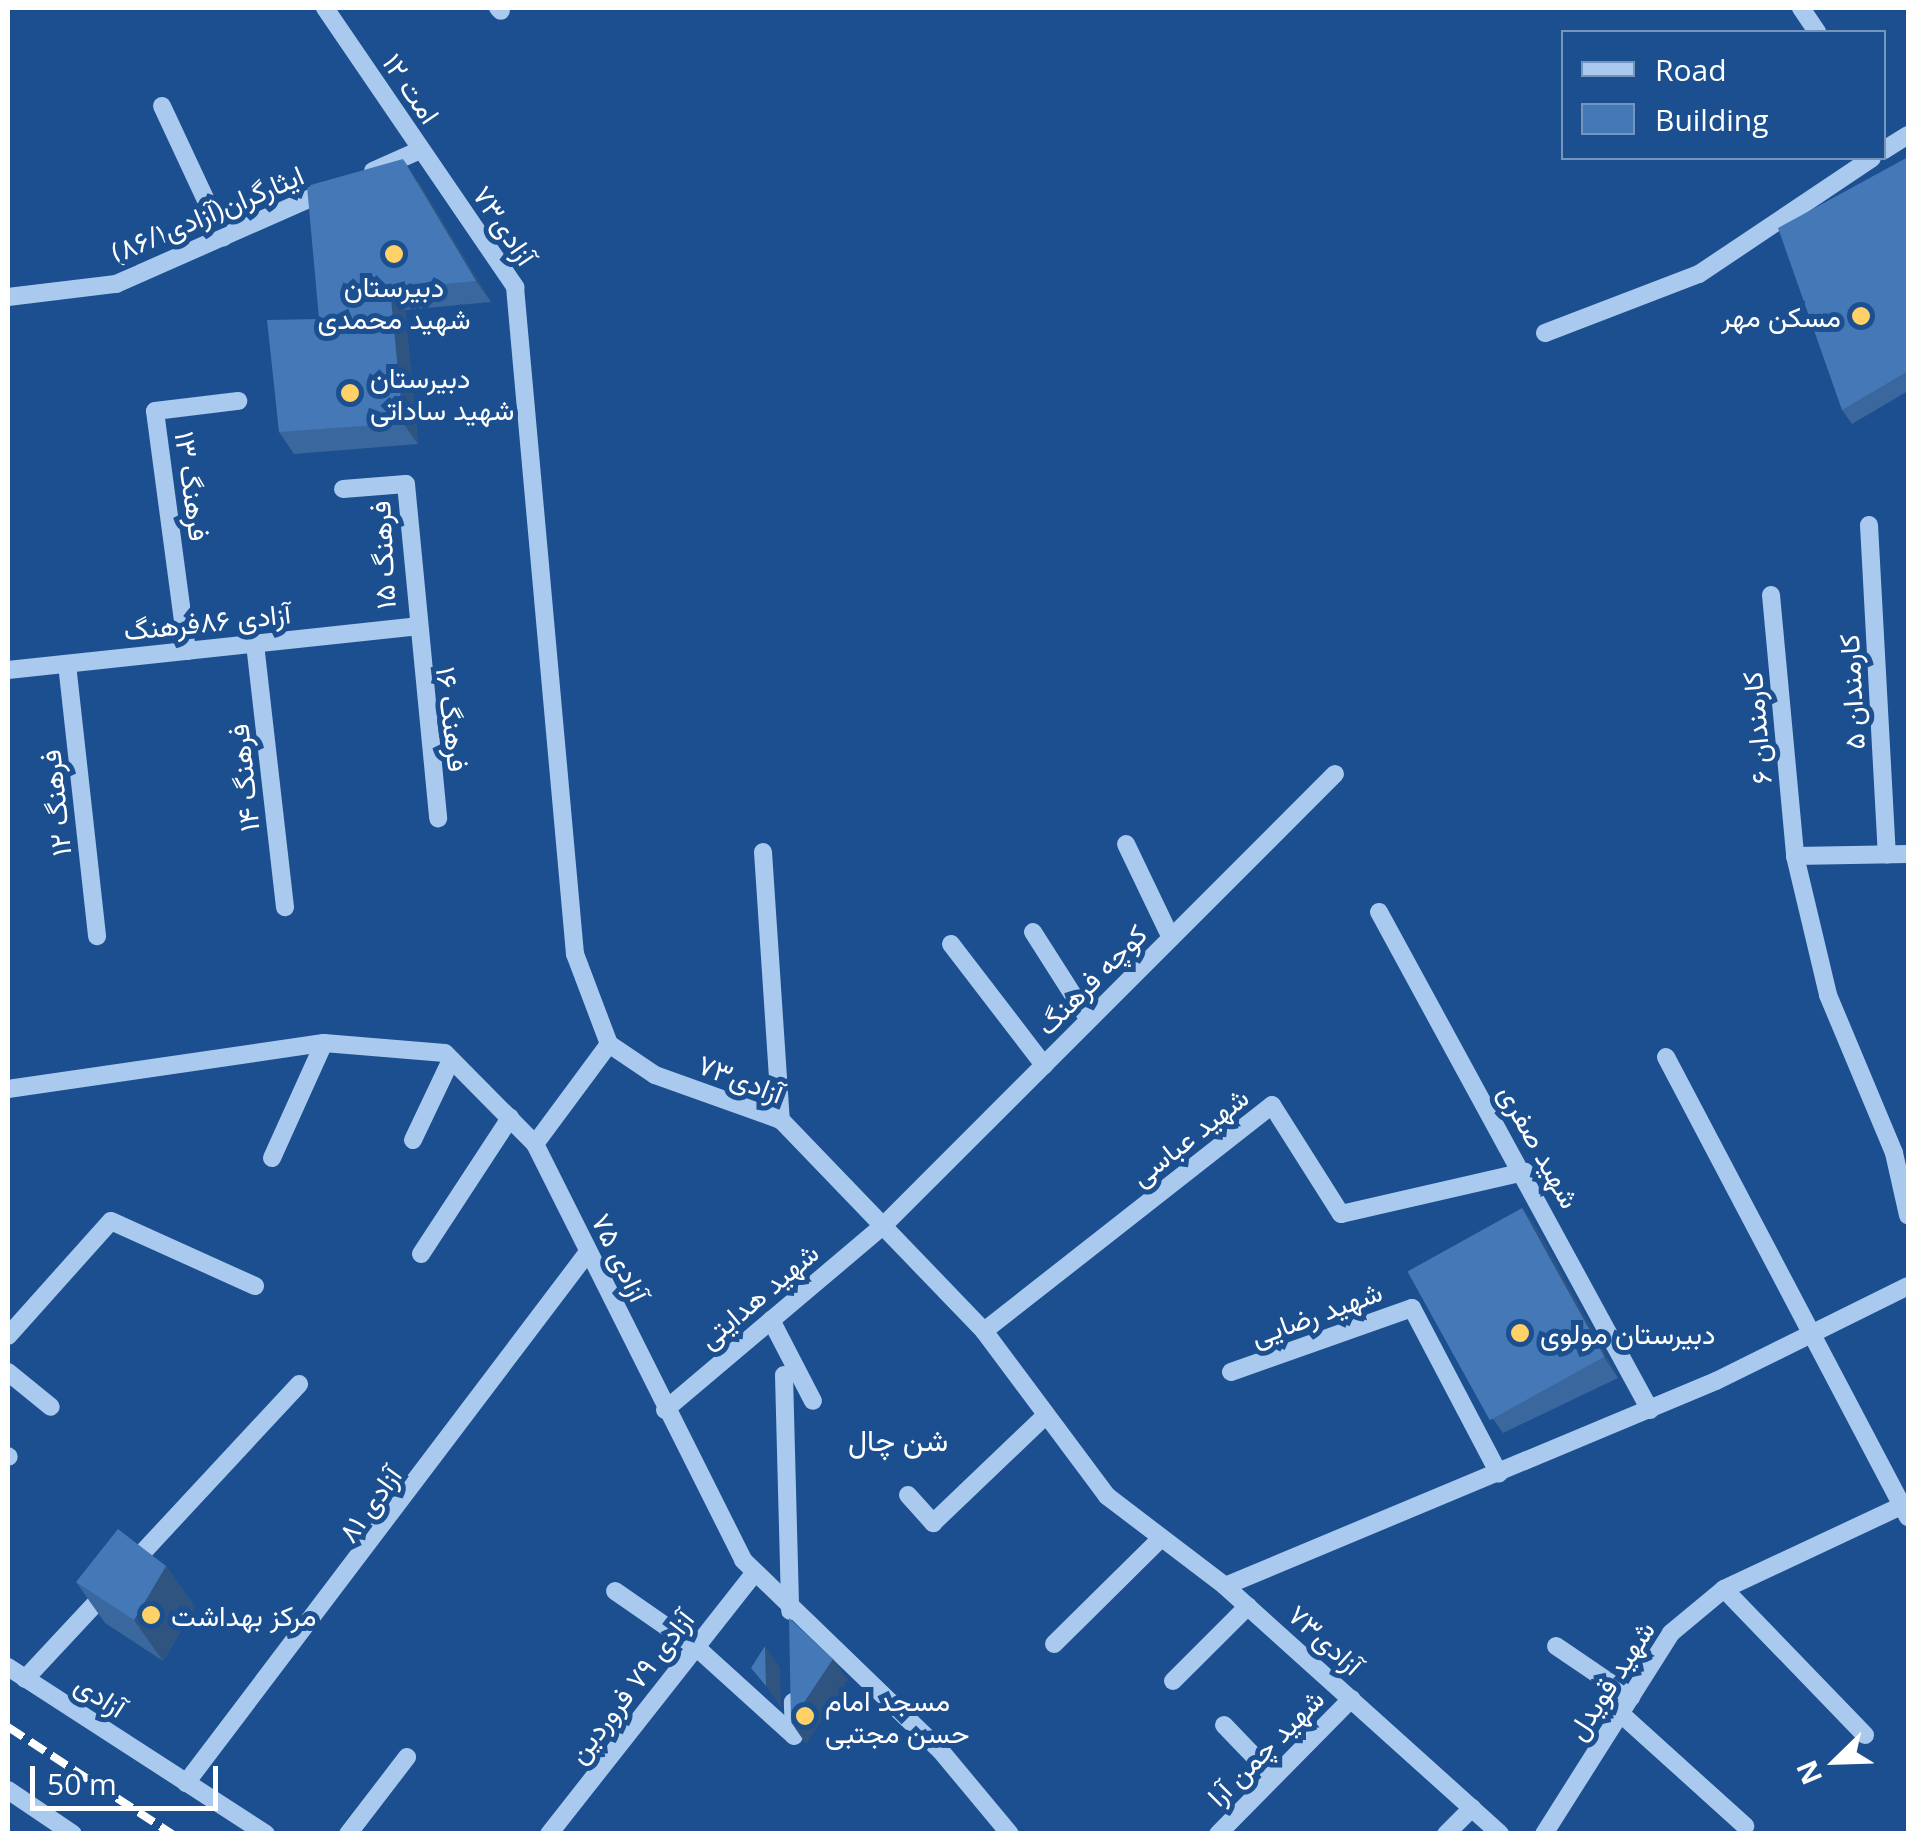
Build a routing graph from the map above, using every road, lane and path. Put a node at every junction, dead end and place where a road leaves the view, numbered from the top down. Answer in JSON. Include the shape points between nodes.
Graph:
{"nodes":[{"id":1,"x":324,"y":8,"type":"edge"},
{"id":2,"x":1801,"y":8,"type":"edge"},
{"id":3,"x":1816,"y":30,"type":"edge"},
{"id":4,"x":162,"y":106,"type":"dead end"},
{"id":5,"x":1908,"y":135,"type":"edge"},
{"id":6,"x":1886,"y":144,"type":"edge"},
{"id":7,"x":420,"y":150,"type":"junction"},
{"id":8,"x":1869,"y":160,"type":"edge"},
{"id":9,"x":222,"y":237,"type":"junction"},
{"id":10,"x":8,"y":297,"type":"edge"},
{"id":11,"x":1545,"y":333,"type":"dead end"},
{"id":12,"x":238,"y":401,"type":"dead end"},
{"id":13,"x":343,"y":489,"type":"dead end"},
{"id":14,"x":1869,"y":525,"type":"dead end"},
{"id":15,"x":1772,"y":595,"type":"dead end"},
{"id":16,"x":413,"y":627,"type":"junction"},
{"id":17,"x":255,"y":644,"type":"junction"},
{"id":18,"x":187,"y":651,"type":"junction"},
{"id":19,"x":68,"y":664,"type":"junction"},
{"id":20,"x":8,"y":670,"type":"edge"},
{"id":21,"x":1335,"y":774,"type":"dead end"},
{"id":22,"x":438,"y":818,"type":"dead end"},
{"id":23,"x":1126,"y":844,"type":"dead end"},
{"id":24,"x":763,"y":852,"type":"dead end"},
{"id":25,"x":1908,"y":854,"type":"edge"},
{"id":26,"x":1887,"y":855,"type":"junction"},
{"id":27,"x":1795,"y":856,"type":"junction"},
{"id":28,"x":285,"y":907,"type":"dead end"},
{"id":29,"x":1379,"y":912,"type":"dead end"},
{"id":30,"x":1033,"y":932,"type":"dead end"},
{"id":31,"x":97,"y":936,"type":"dead end"},
{"id":32,"x":1171,"y":938,"type":"junction"},
{"id":33,"x":951,"y":944,"type":"dead end"},
{"id":34,"x":1089,"y":1020,"type":"junction"},
{"id":35,"x":324,"y":1043,"type":"junction"},
{"id":36,"x":609,"y":1044,"type":"junction"},
{"id":37,"x":1666,"y":1057,"type":"dead end"},
{"id":38,"x":451,"y":1060,"type":"junction"},
{"id":39,"x":1044,"y":1065,"type":"junction"},
{"id":40,"x":8,"y":1089,"type":"edge"},
{"id":41,"x":510,"y":1118,"type":"junction"},
{"id":42,"x":781,"y":1120,"type":"junction"},
{"id":43,"x":412,"y":1140,"type":"dead end"},
{"id":44,"x":535,"y":1144,"type":"junction"},
{"id":45,"x":272,"y":1158,"type":"dead end"},
{"id":46,"x":1525,"y":1172,"type":"junction"},
{"id":47,"x":1908,"y":1215,"type":"edge"},
{"id":48,"x":886,"y":1223,"type":"junction"},
{"id":49,"x":588,"y":1252,"type":"junction"},
{"id":50,"x":421,"y":1254,"type":"dead end"},
{"id":51,"x":255,"y":1286,"type":"dead end"},
{"id":52,"x":1908,"y":1286,"type":"edge"},
{"id":53,"x":771,"y":1320,"type":"junction"},
{"id":54,"x":984,"y":1332,"type":"junction"},
{"id":55,"x":1816,"y":1332,"type":"junction"},
{"id":56,"x":8,"y":1336,"type":"edge"},
{"id":57,"x":8,"y":1372,"type":"edge"},
{"id":58,"x":1231,"y":1372,"type":"dead end"},
{"id":59,"x":784,"y":1375,"type":"dead end"},
{"id":60,"x":299,"y":1384,"type":"dead end"},
{"id":61,"x":813,"y":1401,"type":"dead end"},
{"id":62,"x":51,"y":1407,"type":"dead end"},
{"id":63,"x":665,"y":1410,"type":"junction"},
{"id":64,"x":1650,"y":1410,"type":"junction"},
{"id":65,"x":1046,"y":1415,"type":"junction"},
{"id":66,"x":1500,"y":1474,"type":"junction"},
{"id":67,"x":908,"y":1495,"type":"dead end"},
{"id":68,"x":1907,"y":1509,"type":"edge"},
{"id":69,"x":1161,"y":1538,"type":"junction"},
{"id":70,"x":756,"y":1572,"type":"junction"},
{"id":71,"x":1225,"y":1586,"type":"junction"},
{"id":72,"x":1724,"y":1589,"type":"junction"},
{"id":73,"x":615,"y":1591,"type":"dead end"},
{"id":74,"x":1248,"y":1606,"type":"junction"},
{"id":75,"x":791,"y":1641,"type":"edge"},
{"id":76,"x":1054,"y":1644,"type":"dead end"},
{"id":77,"x":1556,"y":1646,"type":"dead end"},
{"id":78,"x":696,"y":1647,"type":"junction"},
{"id":79,"x":8,"y":1668,"type":"edge"},
{"id":80,"x":26,"y":1679,"type":"junction"},
{"id":81,"x":792,"y":1679,"type":"edge"},
{"id":82,"x":1173,"y":1680,"type":"dead end"},
{"id":83,"x":1631,"y":1696,"type":"junction"},
{"id":84,"x":1350,"y":1699,"type":"junction"},
{"id":85,"x":1620,"y":1714,"type":"junction"},
{"id":86,"x":1224,"y":1725,"type":"dead end"},
{"id":87,"x":1864,"y":1735,"type":"dead end"},
{"id":88,"x":407,"y":1757,"type":"dead end"},
{"id":89,"x":1274,"y":1777,"type":"junction"},
{"id":90,"x":186,"y":1782,"type":"junction"},
{"id":91,"x":8,"y":1790,"type":"edge"},
{"id":92,"x":1472,"y":1808,"type":"junction"},
{"id":93,"x":1745,"y":1826,"type":"dead end"},
{"id":94,"x":73,"y":1834,"type":"edge"},
{"id":95,"x":266,"y":1834,"type":"edge"},
{"id":96,"x":348,"y":1834,"type":"edge"},
{"id":97,"x":548,"y":1834,"type":"edge"},
{"id":98,"x":1010,"y":1834,"type":"edge"},
{"id":99,"x":1218,"y":1834,"type":"edge"},
{"id":100,"x":1446,"y":1834,"type":"edge"},
{"id":101,"x":1500,"y":1834,"type":"edge"},
{"id":102,"x":1544,"y":1834,"type":"edge"}],
"edges":[{"from":1,"to":7,"type":"street","name":"امت ۱۲"},
{"from":2,"to":3,"type":"street"},
{"from":4,"to":9,"type":"street"},
{"from":5,"to":6,"type":"street"},
{"from":7,"to":9,"type":"street","name":"ایثارگران(آزادی۸۶/۱)"},
{"from":7,"to":36,"type":"street","name":"آزادی۷۳","via":[[515,287],[575,954]]},
{"from":8,"to":11,"type":"street","via":[[1700,274]]},
{"from":9,"to":10,"type":"street","name":"ایثارگران(آزادی۸۶/۱)","via":[[116,284]]},
{"from":12,"to":18,"type":"street","name":"فرهنگ ۱۳","via":[[155,411]]},
{"from":13,"to":16,"type":"street","name":"فرهنگ ۱۵","via":[[406,484]]},
{"from":14,"to":26,"type":"street","name":"کارمندان ۵"},
{"from":15,"to":27,"type":"street","name":"کارمندان ۶"},
{"from":16,"to":17,"type":"street","name":"آزادی ۸۶فرهنگ"},
{"from":16,"to":22,"type":"street","name":"فرهنگ ۱۶"},
{"from":17,"to":18,"type":"street","name":"آزادی ۸۶فرهنگ"},
{"from":17,"to":28,"type":"street","name":"فرهنگ ۱۴"},
{"from":18,"to":19,"type":"street","name":"آزادی ۸۶فرهنگ"},
{"from":19,"to":20,"type":"street","name":"آزادی ۸۶فرهنگ"},
{"from":19,"to":31,"type":"street","name":"فرهنگ ۱۲"},
{"from":21,"to":32,"type":"street","name":"کوچه فرهنگ"},
{"from":23,"to":32,"type":"street"},
{"from":24,"to":42,"type":"street"},
{"from":25,"to":26,"type":"street"},
{"from":26,"to":27,"type":"street"},
{"from":27,"to":47,"type":"street","name":"کارمندان ۶","via":[[1828,995],[1894,1153]]},
{"from":29,"to":46,"type":"street","name":"شهید صفری"},
{"from":30,"to":34,"type":"street"},
{"from":32,"to":34,"type":"street","name":"کوچه فرهنگ"},
{"from":33,"to":39,"type":"street"},
{"from":34,"to":39,"type":"street","name":"کوچه فرهنگ"},
{"from":35,"to":38,"type":"street","via":[[396,1046]]},
{"from":35,"to":40,"type":"street"},
{"from":35,"to":45,"type":"street"},
{"from":36,"to":42,"type":"street","name":"آزادی۷۳","via":[[655,1075]]},
{"from":36,"to":44,"type":"street"},
{"from":37,"to":55,"type":"street"},
{"from":38,"to":41,"type":"street","name":"آزادی ۷۵"},
{"from":38,"to":43,"type":"street"},
{"from":39,"to":48,"type":"street","name":"کوچه فرهنگ"},
{"from":41,"to":44,"type":"street","name":"آزادی ۷۵"},
{"from":41,"to":50,"type":"street"},
{"from":42,"to":48,"type":"street","name":"آزادی۷۳"},
{"from":44,"to":49,"type":"street","name":"آزادی ۷۵"},
{"from":46,"to":54,"type":"street","name":"شهید عباسی","via":[[1341,1214],[1272,1105]]},
{"from":46,"to":64,"type":"street","name":"شهید صفری"},
{"from":48,"to":53,"type":"street","name":"شهید هدایتی"},
{"from":48,"to":54,"type":"street","name":"آزادی۷۳"},
{"from":49,"to":63,"type":"street","name":"آزادی ۷۵"},
{"from":49,"to":90,"type":"street","name":"آزادی ۸۱"},
{"from":51,"to":56,"type":"street","via":[[111,1222]]},
{"from":52,"to":55,"type":"street"},
{"from":53,"to":61,"type":"street"},
{"from":53,"to":63,"type":"street","name":"شهید هدایتی"},
{"from":54,"to":65,"type":"street","name":"آزادی۷۳"},
{"from":55,"to":64,"type":"street"},
{"from":55,"to":68,"type":"street"},
{"from":57,"to":62,"type":"street"},
{"from":58,"to":66,"type":"street","name":"شهید رضایی","via":[[1412,1308]]},
{"from":59,"to":75,"type":"street"},
{"from":60,"to":80,"type":"street"},
{"from":63,"to":70,"type":"street","name":"آزادی ۷۵"},
{"from":64,"to":66,"type":"street"},
{"from":65,"to":67,"type":"street","via":[[933,1523]]},
{"from":65,"to":69,"type":"street","name":"آزادی۷۳","via":[[1106,1496]]},
{"from":66,"to":71,"type":"street","via":[[1357,1524]]},
{"from":68,"to":72,"type":"street","name":"شهید قویدل"},
{"from":69,"to":71,"type":"street","name":"آزادی۷۳"},
{"from":69,"to":76,"type":"street"},
{"from":70,"to":78,"type":"street","name":"آزادی ۷۹ فروردین"},
{"from":70,"to":98,"type":"street","name":"آزادی ۷۵","via":[[940,1750]]},
{"from":71,"to":74,"type":"street","name":"آزادی۷۳"},
{"from":72,"to":83,"type":"street","name":"شهید قویدل","via":[[1671,1633]]},
{"from":72,"to":87,"type":"street"},
{"from":73,"to":78,"type":"street"},
{"from":74,"to":82,"type":"street"},
{"from":74,"to":84,"type":"street","name":"آزادی۷۳"},
{"from":77,"to":83,"type":"street"},
{"from":78,"to":81,"type":"street","via":[[794,1736]]},
{"from":78,"to":97,"type":"street","name":"آزادی ۷۹ فروردین"},
{"from":79,"to":80,"type":"street","name":"آزادی"},
{"from":80,"to":90,"type":"street","name":"آزادی"},
{"from":83,"to":85,"type":"street","name":"شهید قویدل"},
{"from":84,"to":89,"type":"street","name":"شهید چمن آرا"},
{"from":84,"to":92,"type":"street","name":"آزادی۷۳"},
{"from":85,"to":93,"type":"street"},
{"from":85,"to":102,"type":"street","name":"شهید قویدل"},
{"from":86,"to":89,"type":"street"},
{"from":88,"to":96,"type":"street"},
{"from":89,"to":99,"type":"street","name":"شهید چمن آرا"},
{"from":90,"to":95,"type":"street","name":"آزادی"},
{"from":91,"to":94,"type":"street"},
{"from":92,"to":100,"type":"street"},
{"from":92,"to":101,"type":"street","name":"آزادی۷۳"}]}
